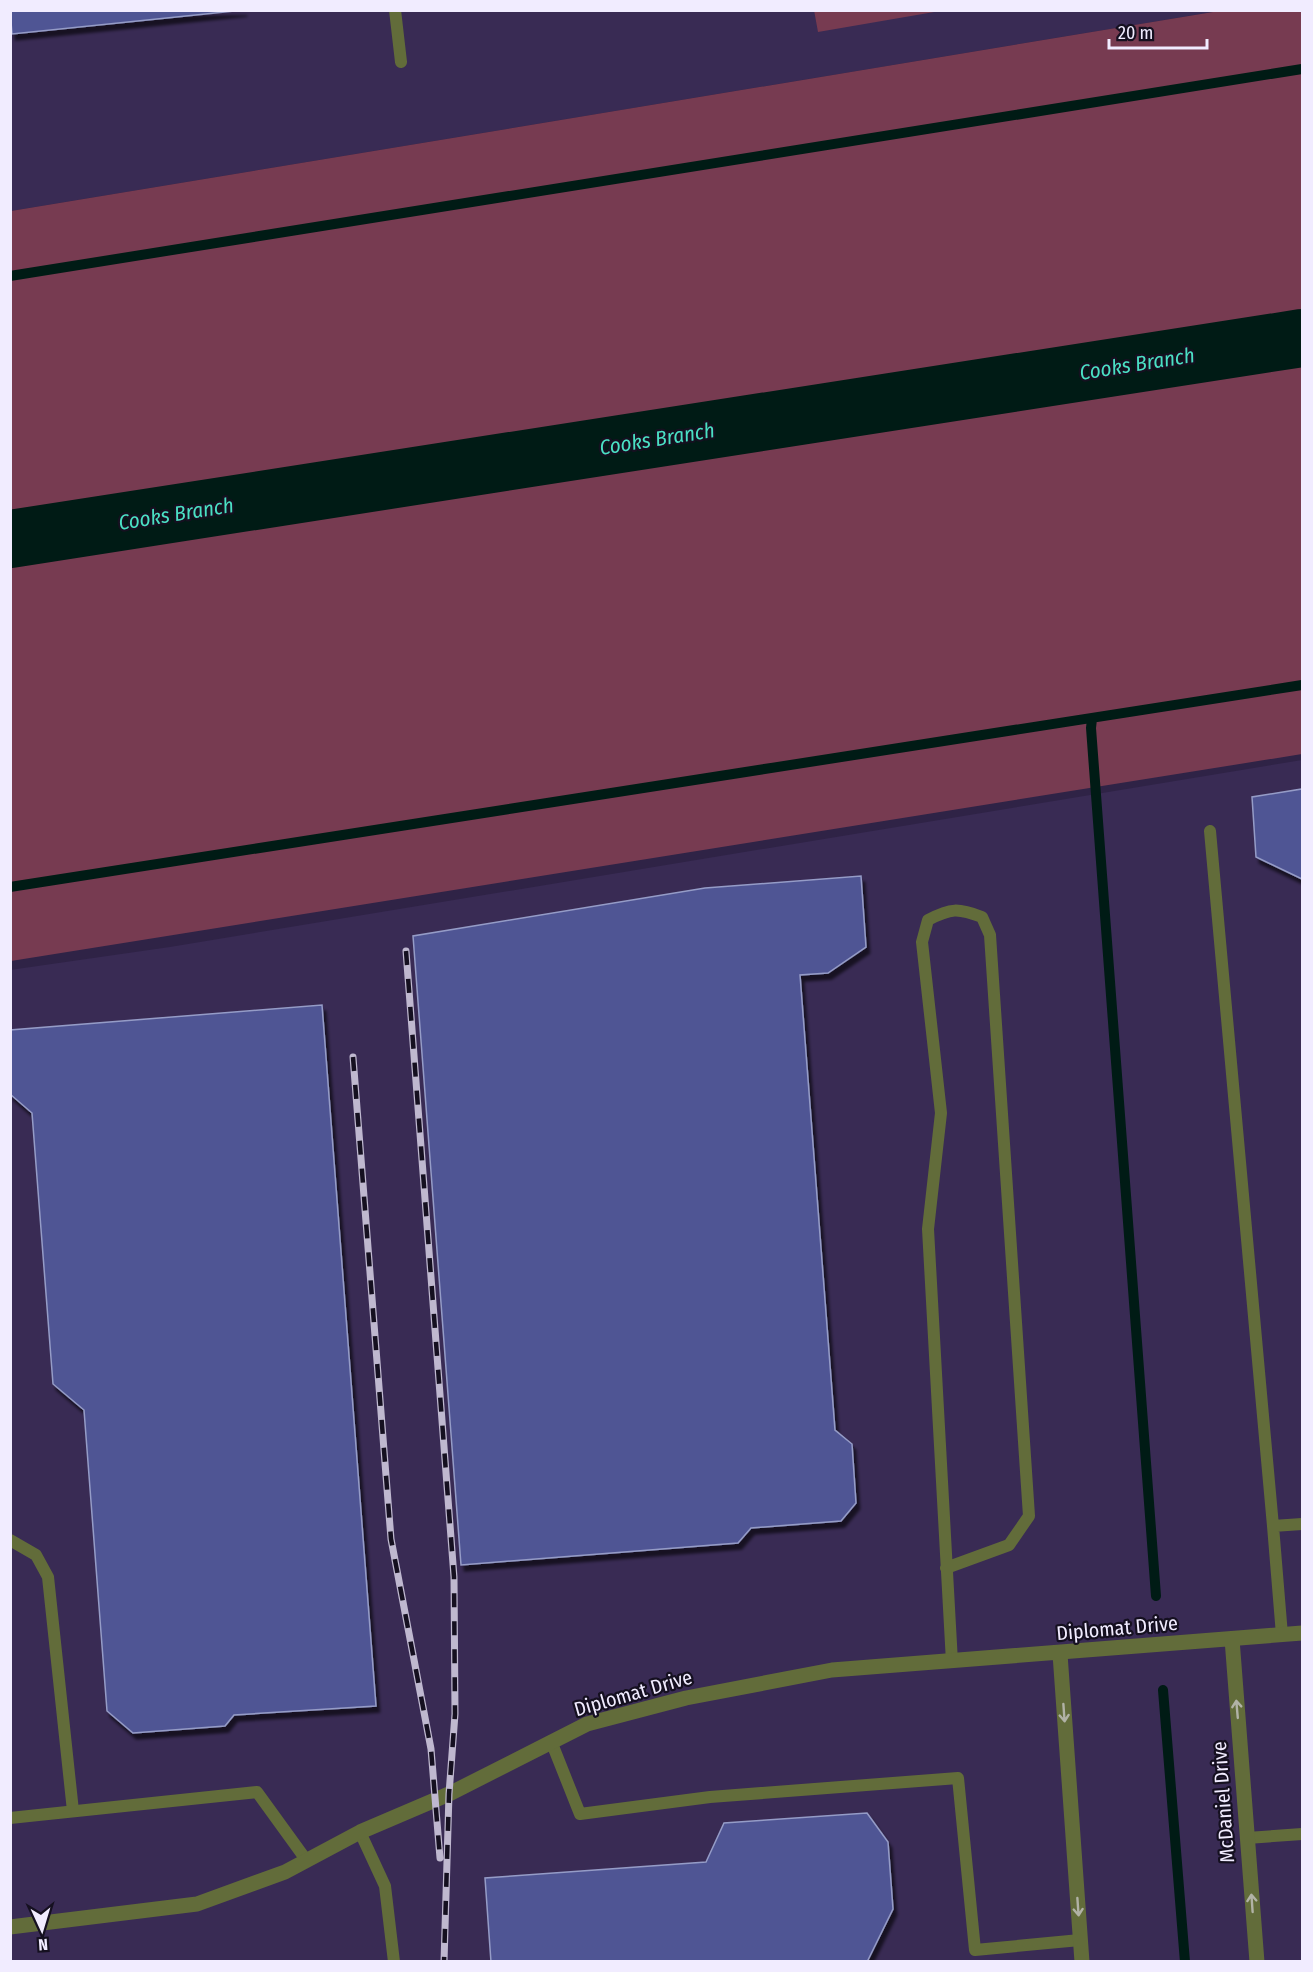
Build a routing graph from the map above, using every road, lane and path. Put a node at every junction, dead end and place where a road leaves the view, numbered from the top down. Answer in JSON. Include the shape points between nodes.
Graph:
{"nodes":[{"id":1,"x":395,"y":10,"type":"edge"},
{"id":2,"x":401,"y":62,"type":"dead end"},
{"id":3,"x":1210,"y":831,"type":"dead end"},
{"id":4,"x":1302,"y":1524,"type":"edge"},
{"id":5,"x":1273,"y":1526,"type":"junction"},
{"id":6,"x":10,"y":1540,"type":"edge"},
{"id":7,"x":946,"y":1568,"type":"junction"},
{"id":8,"x":1302,"y":1633,"type":"edge"},
{"id":9,"x":1282,"y":1635,"type":"junction"},
{"id":10,"x":1232,"y":1639,"type":"junction"},
{"id":11,"x":1060,"y":1654,"type":"junction"},
{"id":12,"x":952,"y":1662,"type":"junction"},
{"id":13,"x":551,"y":1741,"type":"junction"},
{"id":14,"x":73,"y":1811,"type":"junction"},
{"id":15,"x":10,"y":1818,"type":"edge"},
{"id":16,"x":360,"y":1832,"type":"junction"},
{"id":17,"x":1302,"y":1834,"type":"edge"},
{"id":18,"x":1247,"y":1838,"type":"junction"},
{"id":19,"x":307,"y":1861,"type":"junction"},
{"id":20,"x":10,"y":1927,"type":"edge"},
{"id":21,"x":1080,"y":1940,"type":"junction"},
{"id":22,"x":976,"y":1956,"type":"edge"},
{"id":23,"x":394,"y":1962,"type":"edge"},
{"id":24,"x":1082,"y":1962,"type":"edge"},
{"id":25,"x":1257,"y":1962,"type":"edge"}],
"edges":[{"from":1,"to":2,"type":"lane"},
{"from":3,"to":5,"type":"lane"},
{"from":4,"to":5,"type":"lane"},
{"from":5,"to":9,"type":"lane"},
{"from":6,"to":14,"type":"lane","via":[[36,1555],[48,1577]]},
{"from":7,"to":7,"type":"lane","via":[[928,1229],[941,1113],[922,942],[928,920],[948,909],[982,917],[990,934],[1029,1516],[1009,1545]]},
{"from":7,"to":12,"type":"lane"},
{"from":8,"to":9,"type":"street","name":"Diplomat Drive"},
{"from":9,"to":10,"type":"street","name":"Diplomat Drive"},
{"from":10,"to":11,"type":"street","name":"Diplomat Drive"},
{"from":18,"to":10,"type":"street","name":"McDaniel Drive","one_way":true},
{"from":11,"to":12,"type":"street","name":"Diplomat Drive"},
{"from":11,"to":21,"type":"street","one_way":true},
{"from":12,"to":13,"type":"street","name":"Diplomat Drive","via":[[832,1670],[686,1698],[587,1724]]},
{"from":13,"to":16,"type":"street","name":"Diplomat Drive","via":[[449,1794]]},
{"from":13,"to":22,"type":"lane","via":[[580,1814],[710,1797],[958,1778]]},
{"from":14,"to":15,"type":"lane"},
{"from":14,"to":19,"type":"lane","via":[[257,1792]]},
{"from":16,"to":19,"type":"street","name":"Diplomat Drive"},
{"from":16,"to":23,"type":"lane","via":[[385,1886]]},
{"from":17,"to":18,"type":"lane"},
{"from":25,"to":18,"type":"street","name":"McDaniel Drive","one_way":true},
{"from":19,"to":20,"type":"street","name":"Diplomat Drive","via":[[197,1904]]},
{"from":21,"to":22,"type":"lane"},
{"from":21,"to":24,"type":"street"}]}
